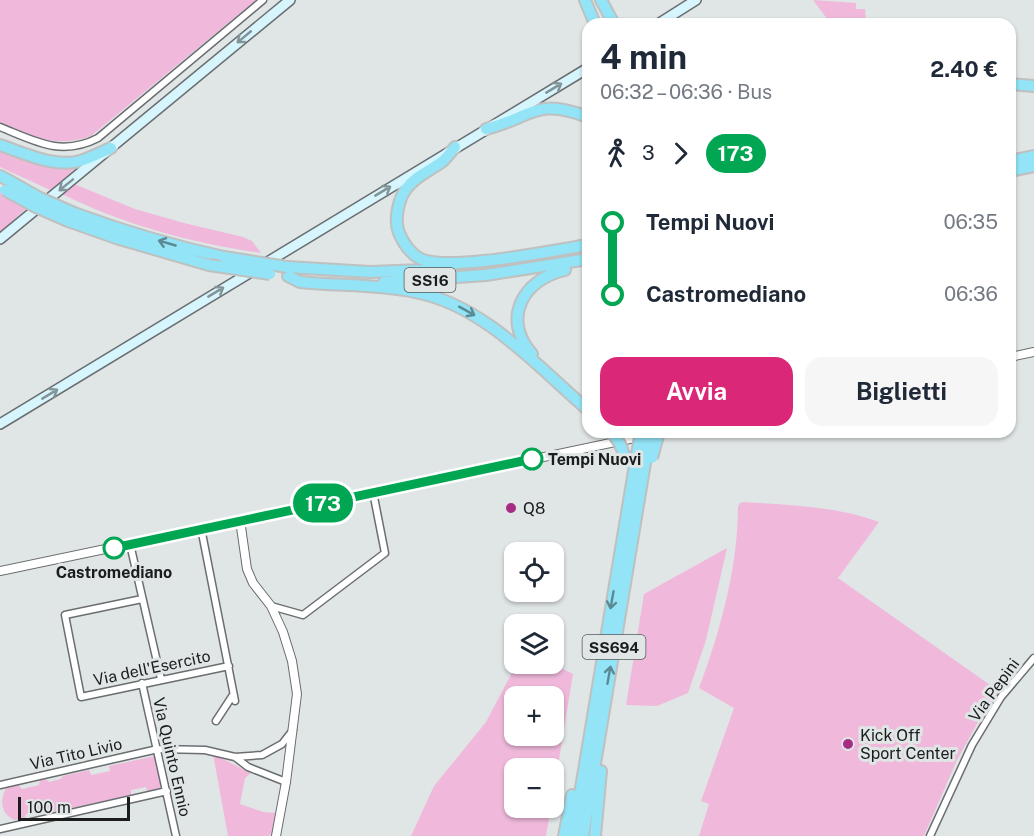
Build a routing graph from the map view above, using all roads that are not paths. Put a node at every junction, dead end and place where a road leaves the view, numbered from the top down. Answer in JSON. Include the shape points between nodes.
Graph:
{"nodes":[{"id":1,"x":263,"y":0,"type":"edge"},
{"id":2,"x":290,"y":0,"type":"edge"},
{"id":3,"x":585,"y":0,"type":"edge"},
{"id":4,"x":596,"y":0,"type":"edge"},
{"id":5,"x":601,"y":0,"type":"edge"},
{"id":6,"x":696,"y":0,"type":"edge"},
{"id":7,"x":592,"y":18,"type":"edge"},
{"id":8,"x":604,"y":18,"type":"edge"},
{"id":9,"x":611,"y":18,"type":"edge"},
{"id":10,"x":668,"y":18,"type":"edge"},
{"id":11,"x":582,"y":72,"type":"edge"},
{"id":12,"x":1016,"y":84,"type":"edge"},
{"id":13,"x":1034,"y":86,"type":"edge"},
{"id":14,"x":582,"y":115,"type":"edge"},
{"id":15,"x":0,"y":127,"type":"edge"},
{"id":16,"x":486,"y":129,"type":"junction"},
{"id":17,"x":0,"y":145,"type":"edge"},
{"id":18,"x":455,"y":147,"type":"junction"},
{"id":19,"x":111,"y":148,"type":"junction"},
{"id":20,"x":1034,"y":156,"type":"edge"},
{"id":21,"x":1016,"y":160,"type":"edge"},
{"id":22,"x":1034,"y":166,"type":"edge"},
{"id":23,"x":1016,"y":170,"type":"edge"},
{"id":24,"x":3,"y":183,"type":"edge"},
{"id":25,"x":71,"y":217,"type":"junction"},
{"id":26,"x":0,"y":240,"type":"edge"},
{"id":27,"x":582,"y":246,"type":"edge"},
{"id":28,"x":582,"y":251,"type":"edge"},
{"id":29,"x":582,"y":260,"type":"edge"},
{"id":30,"x":582,"y":266,"type":"edge"},
{"id":31,"x":287,"y":272,"type":"junction"},
{"id":32,"x":1034,"y":352,"type":"edge"},
{"id":33,"x":1016,"y":356,"type":"edge"},
{"id":34,"x":582,"y":395,"type":"edge"},
{"id":35,"x":582,"y":405,"type":"edge"},
{"id":36,"x":0,"y":424,"type":"edge"},
{"id":37,"x":616,"y":438,"type":"edge"},
{"id":38,"x":631,"y":438,"type":"edge"},
{"id":39,"x":641,"y":438,"type":"edge"},
{"id":40,"x":648,"y":438,"type":"edge"},
{"id":41,"x":656,"y":438,"type":"edge"},
{"id":42,"x":640,"y":460,"type":"junction"},
{"id":43,"x":373,"y":492,"type":"junction"},
{"id":44,"x":240,"y":520,"type":"junction"},
{"id":45,"x":201,"y":528,"type":"junction"},
{"id":46,"x":130,"y":544,"type":"junction"},
{"id":47,"x":0,"y":572,"type":"edge"},
{"id":48,"x":142,"y":599,"type":"junction"},
{"id":49,"x":271,"y":606,"type":"junction"},
{"id":50,"x":1034,"y":658,"type":"edge"},
{"id":51,"x":229,"y":666,"type":"junction"},
{"id":52,"x":160,"y":679,"type":"junction"},
{"id":53,"x":142,"y":683,"type":"junction"},
{"id":54,"x":604,"y":705,"type":"junction"},
{"id":55,"x":216,"y":721,"type":"dead end"},
{"id":56,"x":293,"y":729,"type":"junction"},
{"id":57,"x":158,"y":749,"type":"junction"},
{"id":58,"x":235,"y":757,"type":"junction"},
{"id":59,"x":585,"y":758,"type":"junction"},
{"id":60,"x":286,"y":782,"type":"junction"},
{"id":61,"x":0,"y":785,"type":"edge"},
{"id":62,"x":167,"y":791,"type":"junction"},
{"id":63,"x":0,"y":829,"type":"edge"},
{"id":64,"x":2,"y":836,"type":"edge"},
{"id":65,"x":176,"y":836,"type":"edge"},
{"id":66,"x":276,"y":836,"type":"edge"},
{"id":67,"x":564,"y":836,"type":"edge"},
{"id":68,"x":573,"y":836,"type":"edge"},
{"id":69,"x":583,"y":836,"type":"edge"},
{"id":70,"x":595,"y":836,"type":"edge"},
{"id":71,"x":930,"y":836,"type":"edge"}],
"edges":[{"from":1,"to":15,"type":"street","via":[[98,138],[83,145],[51,147]]},
{"from":2,"to":19,"type":"main road","one_way":true},
{"from":3,"to":7,"type":"highway"},
{"from":4,"to":8,"type":"highway"},
{"from":5,"to":9,"type":"highway"},
{"from":6,"to":10,"type":"main road"},
{"from":16,"to":11,"type":"main road","one_way":true},
{"from":12,"to":13,"type":"highway"},
{"from":14,"to":16,"type":"highway","via":[[549,107]]},
{"from":16,"to":18,"type":"main road"},
{"from":17,"to":19,"type":"highway","via":[[44,160],[71,163]]},
{"from":18,"to":27,"type":"highway","via":[[406,188],[401,199],[399,232],[409,250],[419,258],[455,262],[520,257]]},
{"from":36,"to":18,"type":"main road","one_way":true},
{"from":19,"to":26,"type":"main road","one_way":true},
{"from":20,"to":21,"type":"highway"},
{"from":22,"to":23,"type":"highway"},
{"from":24,"to":25,"type":"highway","number":"SS16","bridge":true,"via":[[36,207]]},
{"from":31,"to":25,"type":"highway","number":"SS16","one_way":true,"bridge":true},
{"from":25,"to":31,"type":"highway","number":"SS16","bridge":true,"via":[[163,253],[209,265],[270,274]]},
{"from":28,"to":31,"type":"highway","number":"SS16","via":[[418,271]]},
{"from":29,"to":31,"type":"highway","number":"SS16","via":[[430,280],[379,282]]},
{"from":30,"to":34,"type":"highway","via":[[554,272],[536,281],[523,296],[518,325],[532,354]]},
{"from":31,"to":35,"type":"highway","one_way":true,"via":[[300,282],[393,288],[450,302],[493,327]]},
{"from":32,"to":33,"type":"street"},
{"from":37,"to":42,"type":"highway","bridge":true},
{"from":38,"to":43,"type":"street"},
{"from":39,"to":42,"type":"highway","number":"SS694","bridge":true},
{"from":40,"to":42,"type":"highway","number":"SS694","bridge":true},
{"from":41,"to":42,"type":"highway","bridge":true},
{"from":54,"to":42,"type":"highway","number":"SS694","one_way":true,"via":[[630,553]]},
{"from":42,"to":59,"type":"highway","number":"SS694","one_way":true,"via":[[616,572]]},
{"from":43,"to":44,"type":"street"},
{"from":43,"to":49,"type":"street","via":[[385,553],[303,615]]},
{"from":44,"to":45,"type":"street"},
{"from":44,"to":49,"type":"street","via":[[247,569],[253,584]]},
{"from":45,"to":46,"type":"street"},
{"from":45,"to":51,"type":"street"},
{"from":46,"to":47,"type":"street"},
{"from":46,"to":48,"type":"street"},
{"from":48,"to":52,"type":"street"},
{"from":48,"to":53,"type":"street","name":"Via dell'Esercito","via":[[64,615],[81,697]]},
{"from":49,"to":56,"type":"street","via":[[292,661],[297,694]]},
{"from":50,"to":71,"type":"street","name":"Via Pepini","via":[[1002,697],[972,745]]},
{"from":51,"to":52,"type":"street","name":"Via dell'Esercito"},
{"from":51,"to":55,"type":"street","via":[[234,698]]},
{"from":52,"to":53,"type":"street","name":"Via dell'Esercito"},
{"from":53,"to":57,"type":"street","name":"Via Quinto Ennio"},
{"from":54,"to":69,"type":"highway","number":"SS694"},
{"from":54,"to":70,"type":"highway"},
{"from":56,"to":58,"type":"street","via":[[273,751]]},
{"from":56,"to":60,"type":"street"},
{"from":57,"to":58,"type":"street","name":"Via Tito Livio","via":[[205,750]]},
{"from":57,"to":61,"type":"street","name":"Via Tito Livio"},
{"from":57,"to":62,"type":"street","name":"Via Quinto Ennio"},
{"from":58,"to":60,"type":"street","via":[[248,767]]},
{"from":59,"to":67,"type":"highway","via":[[576,775]]},
{"from":59,"to":68,"type":"highway","number":"SS694"},
{"from":60,"to":66,"type":"street"},
{"from":62,"to":63,"type":"street"},
{"from":62,"to":65,"type":"street","name":"Via Quinto Ennio"},
{"from":63,"to":64,"type":"street"}]}
